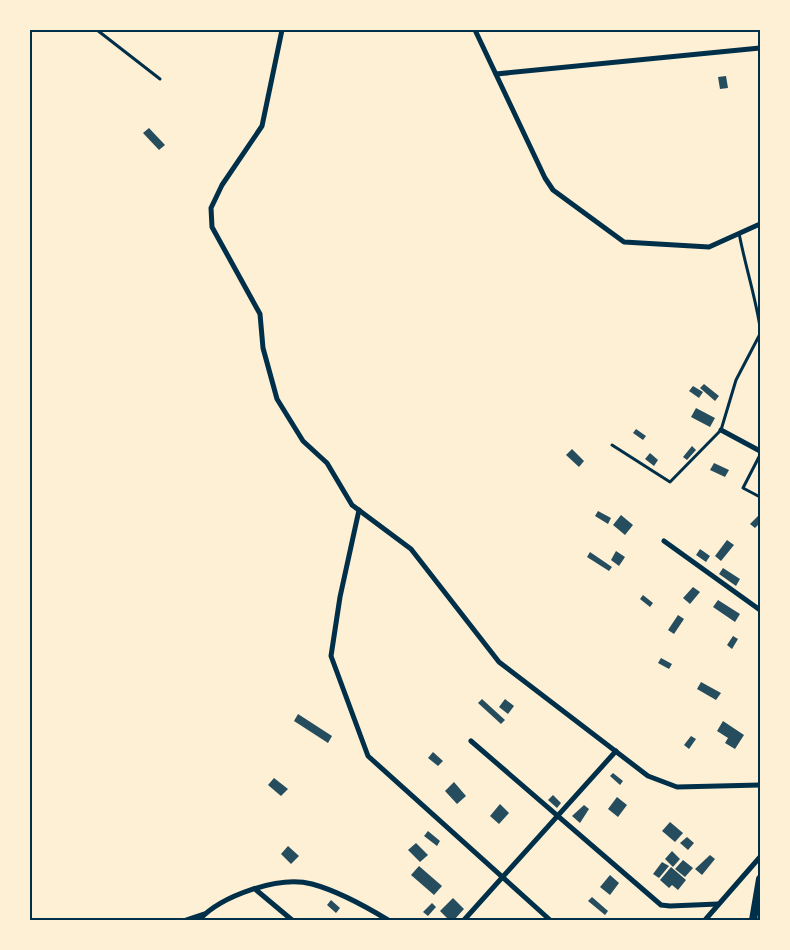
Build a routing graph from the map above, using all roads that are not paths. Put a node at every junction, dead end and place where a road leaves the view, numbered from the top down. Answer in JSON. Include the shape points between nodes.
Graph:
{"nodes":[{"id":1,"x":97,"y":30,"type":"edge"},
{"id":2,"x":282,"y":30,"type":"edge"},
{"id":3,"x":476,"y":30,"type":"edge"},
{"id":4,"x":760,"y":48,"type":"edge"},
{"id":5,"x":496,"y":74,"type":"junction"},
{"id":6,"x":160,"y":79,"type":"dead end"},
{"id":7,"x":760,"y":224,"type":"edge"},
{"id":8,"x":739,"y":233,"type":"junction"},
{"id":9,"x":760,"y":327,"type":"edge"},
{"id":10,"x":760,"y":334,"type":"edge"},
{"id":11,"x":721,"y":430,"type":"junction"},
{"id":12,"x":612,"y":445,"type":"dead end"},
{"id":13,"x":760,"y":451,"type":"edge"},
{"id":14,"x":760,"y":455,"type":"edge"},
{"id":15,"x":760,"y":497,"type":"edge"},
{"id":16,"x":359,"y":510,"type":"junction"},
{"id":17,"x":664,"y":541,"type":"dead end"},
{"id":18,"x":760,"y":610,"type":"edge"},
{"id":19,"x":471,"y":741,"type":"dead end"},
{"id":20,"x":616,"y":751,"type":"junction"},
{"id":21,"x":760,"y":785,"type":"edge"},
{"id":22,"x":558,"y":816,"type":"junction"},
{"id":23,"x":760,"y":857,"type":"edge"},
{"id":24,"x":503,"y":877,"type":"junction"},
{"id":25,"x":760,"y":879,"type":"edge"},
{"id":26,"x":255,"y":889,"type":"junction"},
{"id":27,"x":718,"y":904,"type":"junction"},
{"id":28,"x":205,"y":913,"type":"junction"},
{"id":29,"x":186,"y":920,"type":"edge"},
{"id":30,"x":199,"y":920,"type":"edge"},
{"id":31,"x":292,"y":920,"type":"edge"},
{"id":32,"x":388,"y":920,"type":"edge"},
{"id":33,"x":464,"y":920,"type":"edge"},
{"id":34,"x":550,"y":920,"type":"edge"},
{"id":35,"x":705,"y":920,"type":"edge"},
{"id":36,"x":753,"y":920,"type":"edge"}],
"edges":[{"from":1,"to":6,"type":"lane"},
{"from":2,"to":16,"type":"street","via":[[262,126],[218,192],[211,208],[212,227],[260,314],[263,348],[276,399],[303,441],[327,463],[352,505]]},
{"from":3,"to":5,"type":"street"},
{"from":4,"to":5,"type":"street"},
{"from":5,"to":8,"type":"street","via":[[553,190],[624,242],[708,247]]},
{"from":7,"to":8,"type":"street"},
{"from":8,"to":9,"type":"lane"},
{"from":10,"to":11,"type":"lane","via":[[736,380]]},
{"from":11,"to":12,"type":"lane","via":[[670,482]]},
{"from":11,"to":13,"type":"street"},
{"from":14,"to":15,"type":"lane","via":[[743,488]]},
{"from":16,"to":20,"type":"street","via":[[411,549],[499,662]]},
{"from":16,"to":24,"type":"street","via":[[330,656],[368,756]]},
{"from":17,"to":18,"type":"street"},
{"from":19,"to":22,"type":"street"},
{"from":20,"to":21,"type":"street","via":[[648,776],[677,787]]},
{"from":20,"to":22,"type":"street"},
{"from":22,"to":24,"type":"street"},
{"from":22,"to":27,"type":"street","via":[[661,905]]},
{"from":23,"to":27,"type":"street"},
{"from":24,"to":33,"type":"street"},
{"from":24,"to":34,"type":"street"},
{"from":25,"to":36,"type":"street"},
{"from":26,"to":28,"type":"street"},
{"from":26,"to":31,"type":"street"},
{"from":26,"to":32,"type":"street","via":[[283,883],[311,883]]},
{"from":27,"to":35,"type":"street"},
{"from":28,"to":29,"type":"street"},
{"from":28,"to":30,"type":"street"}]}
